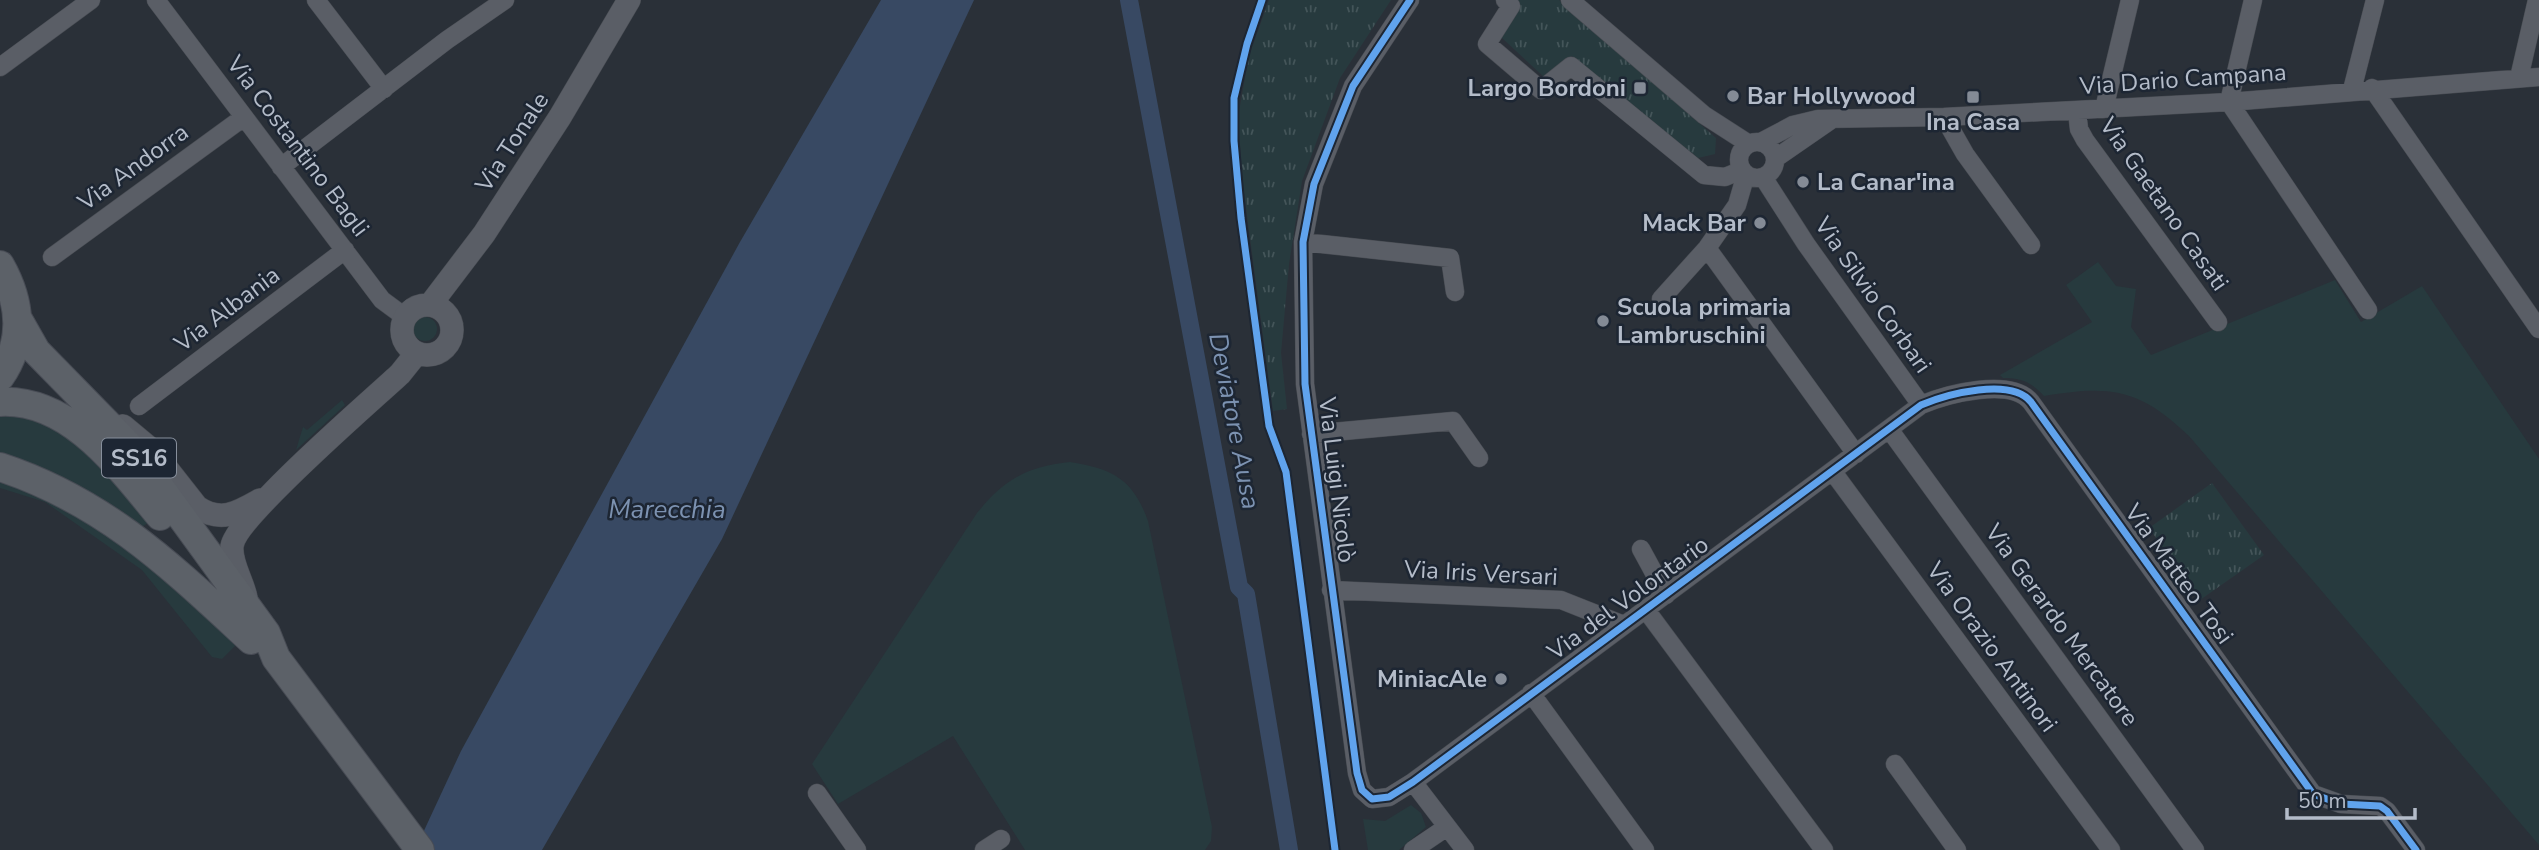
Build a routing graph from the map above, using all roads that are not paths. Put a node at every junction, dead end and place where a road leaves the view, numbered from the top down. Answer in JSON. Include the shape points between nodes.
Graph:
{"nodes":[{"id":1,"x":91,"y":0,"type":"edge"},
{"id":2,"x":156,"y":0,"type":"edge"},
{"id":3,"x":316,"y":0,"type":"edge"},
{"id":4,"x":505,"y":0,"type":"edge"},
{"id":5,"x":629,"y":0,"type":"edge"},
{"id":6,"x":1410,"y":0,"type":"edge"},
{"id":7,"x":1505,"y":0,"type":"edge"},
{"id":8,"x":1570,"y":0,"type":"edge"},
{"id":9,"x":2130,"y":0,"type":"edge"},
{"id":10,"x":2253,"y":0,"type":"edge"},
{"id":11,"x":2375,"y":0,"type":"edge"},
{"id":12,"x":2536,"y":0,"type":"edge"},
{"id":13,"x":0,"y":67,"type":"edge"},
{"id":14,"x":2539,"y":77,"type":"edge"},
{"id":15,"x":2519,"y":78,"type":"junction"},
{"id":16,"x":2372,"y":88,"type":"junction"},
{"id":17,"x":384,"y":89,"type":"junction"},
{"id":18,"x":2352,"y":90,"type":"junction"},
{"id":19,"x":2229,"y":102,"type":"junction"},
{"id":20,"x":2104,"y":109,"type":"junction"},
{"id":21,"x":2077,"y":111,"type":"junction"},
{"id":22,"x":244,"y":117,"type":"junction"},
{"id":23,"x":1944,"y":117,"type":"junction"},
{"id":24,"x":1831,"y":120,"type":"junction"},
{"id":25,"x":1751,"y":163,"type":"junction"},
{"id":26,"x":281,"y":167,"type":"junction"},
{"id":27,"x":1303,"y":242,"type":"junction"},
{"id":28,"x":2031,"y":245,"type":"dead end"},
{"id":29,"x":1707,"y":248,"type":"junction"},
{"id":30,"x":345,"y":250,"type":"junction"},
{"id":31,"x":52,"y":257,"type":"dead end"},
{"id":32,"x":0,"y":265,"type":"edge"},
{"id":33,"x":1455,"y":292,"type":"dead end"},
{"id":34,"x":1661,"y":299,"type":"dead end"},
{"id":35,"x":429,"y":305,"type":"junction"},
{"id":36,"x":2368,"y":310,"type":"dead end"},
{"id":37,"x":405,"y":317,"type":"junction"},
{"id":38,"x":19,"y":321,"type":"junction"},
{"id":39,"x":2218,"y":322,"type":"dead end"},
{"id":40,"x":2539,"y":329,"type":"edge"},
{"id":41,"x":416,"y":354,"type":"junction"},
{"id":42,"x":0,"y":377,"type":"edge"},
{"id":43,"x":0,"y":402,"type":"edge"},
{"id":44,"x":1922,"y":405,"type":"junction"},
{"id":45,"x":139,"y":406,"type":"dead end"},
{"id":46,"x":100,"y":416,"type":"junction"},
{"id":47,"x":1889,"y":429,"type":"junction"},
{"id":48,"x":1311,"y":434,"type":"junction"},
{"id":49,"x":1856,"y":454,"type":"junction"},
{"id":50,"x":1479,"y":458,"type":"dead end"},
{"id":51,"x":0,"y":467,"type":"edge"},
{"id":52,"x":1833,"y":472,"type":"junction"},
{"id":53,"x":271,"y":493,"type":"junction"},
{"id":54,"x":1641,"y":549,"type":"dead end"},
{"id":55,"x":1331,"y":590,"type":"junction"},
{"id":56,"x":1666,"y":595,"type":"junction"},
{"id":57,"x":248,"y":607,"type":"junction"},
{"id":58,"x":1646,"y":610,"type":"junction"},
{"id":59,"x":1624,"y":625,"type":"junction"},
{"id":60,"x":251,"y":640,"type":"junction"},
{"id":61,"x":276,"y":658,"type":"junction"},
{"id":62,"x":1531,"y":692,"type":"junction"},
{"id":63,"x":1895,"y":764,"type":"dead end"},
{"id":64,"x":1413,"y":782,"type":"junction"},
{"id":65,"x":817,"y":793,"type":"dead end"},
{"id":66,"x":1389,"y":797,"type":"joint"},
{"id":67,"x":1447,"y":827,"type":"junction"},
{"id":68,"x":1001,"y":839,"type":"dead end"},
{"id":69,"x":420,"y":850,"type":"edge"},
{"id":70,"x":857,"y":850,"type":"edge"},
{"id":71,"x":984,"y":850,"type":"edge"},
{"id":72,"x":1413,"y":850,"type":"edge"},
{"id":73,"x":1465,"y":850,"type":"edge"},
{"id":74,"x":1645,"y":850,"type":"edge"},
{"id":75,"x":1824,"y":850,"type":"edge"},
{"id":76,"x":1957,"y":850,"type":"edge"},
{"id":77,"x":2111,"y":850,"type":"edge"},
{"id":78,"x":2195,"y":850,"type":"edge"},
{"id":79,"x":2416,"y":850,"type":"edge"}],
"edges":[{"from":1,"to":13,"type":"street"},
{"from":2,"to":22,"type":"street","name":"Via Costantino Bagli"},
{"from":3,"to":17,"type":"street"},
{"from":4,"to":17,"type":"street"},
{"from":5,"to":35,"type":"street","name":"Via Tonale","via":[[492,222]]},
{"from":6,"to":27,"type":"street","name":"Via Luigi Nicolò","via":[[1353,86],[1314,184]]},
{"from":7,"to":25,"type":"street","name":"Via Dario Campana","via":[[1511,6],[1487,44],[1541,90],[1572,66],[1704,174],[1725,177]]},
{"from":8,"to":25,"type":"street","name":"Via Silvio Corbari","via":[[1704,115]]},
{"from":9,"to":20,"type":"street"},
{"from":10,"to":19,"type":"street"},
{"from":11,"to":18,"type":"street"},
{"from":12,"to":15,"type":"street"},
{"from":14,"to":15,"type":"street","name":"Via Dario Campana"},
{"from":15,"to":16,"type":"street","name":"Via Dario Campana"},
{"from":16,"to":18,"type":"street","name":"Via Dario Campana"},
{"from":16,"to":40,"type":"street"},
{"from":17,"to":26,"type":"street"},
{"from":18,"to":19,"type":"street","name":"Via Dario Campana"},
{"from":19,"to":20,"type":"street","name":"Via Dario Campana"},
{"from":19,"to":36,"type":"street"},
{"from":20,"to":21,"type":"street","name":"Via Dario Campana"},
{"from":21,"to":23,"type":"street","name":"Via Dario Campana"},
{"from":21,"to":39,"type":"street","name":"Via Gaetano Casati","via":[[2085,140]]},
{"from":22,"to":26,"type":"street","name":"Via Costantino Bagli"},
{"from":22,"to":31,"type":"street","name":"Via Andorra"},
{"from":23,"to":24,"type":"street","name":"Via Dario Campana"},
{"from":23,"to":28,"type":"street"},
{"from":24,"to":25,"type":"street","name":"Via Dario Campana","via":[[1801,122]]},
{"from":24,"to":25,"type":"street","via":[[1776,158],[1773,170]]},
{"from":25,"to":29,"type":"street","via":[[1737,205]]},
{"from":25,"to":44,"type":"street","name":"Via Silvio Corbari"},
{"from":26,"to":30,"type":"street","name":"Via Costantino Bagli"},
{"from":27,"to":33,"type":"street","via":[[1450,258]]},
{"from":27,"to":48,"type":"street","name":"Via Luigi Nicolò"},
{"from":29,"to":34,"type":"street"},
{"from":29,"to":49,"type":"street"},
{"from":30,"to":37,"type":"street","name":"Via Costantino Bagli","via":[[382,299]]},
{"from":30,"to":45,"type":"street","name":"Via Albania"},
{"from":32,"to":38,"type":"main road","number":"SS16"},
{"from":35,"to":37,"type":"street"},
{"from":35,"to":41,"type":"street","via":[[444,312],[452,333],[439,353]]},
{"from":37,"to":41,"type":"street","via":[[402,338]]},
{"from":38,"to":42,"type":"main road","number":"SS16","via":[[13,353]]},
{"from":38,"to":46,"type":"main road","number":"SS16","via":[[36,351]]},
{"from":41,"to":53,"type":"street"},
{"from":43,"to":60,"type":"main road","number":"SS16","via":[[37,407],[92,440],[211,577]]},
{"from":44,"to":47,"type":"street","name":"Via Matteo Tosi"},
{"from":44,"to":79,"type":"street","name":"Via Matteo Tosi","via":[[1944,395],[1979,391],[2013,391],[2026,396],[2313,794],[2341,804],[2380,806]]},
{"from":46,"to":53,"type":"street","via":[[127,428],[153,451],[207,514],[230,515]]},
{"from":46,"to":57,"type":"main road","number":"SS16","via":[[132,449]]},
{"from":47,"to":49,"type":"street","name":"Via del Volontario"},
{"from":47,"to":78,"type":"street","name":"Via Gerardo Mercatore"},
{"from":48,"to":50,"type":"street","name":"Via Luigi Nicolò","via":[[1453,421]]},
{"from":48,"to":55,"type":"street","name":"Via Luigi Nicolò"},
{"from":49,"to":52,"type":"street","name":"Via del Volontario"},
{"from":51,"to":60,"type":"main road","via":[[108,517],[157,553]]},
{"from":52,"to":56,"type":"street","name":"Via del Volontario"},
{"from":52,"to":77,"type":"street","name":"Via Orazio Antinori"},
{"from":53,"to":57,"type":"street","via":[[232,544]]},
{"from":54,"to":56,"type":"street"},
{"from":55,"to":59,"type":"street","name":"Via Iris Versari","via":[[1561,600]]},
{"from":55,"to":66,"type":"street","name":"Via Luigi Nicolò","via":[[1357,774],[1362,790],[1372,799]]},
{"from":56,"to":58,"type":"street","name":"Via del Volontario"},
{"from":57,"to":61,"type":"main road","number":"SS16"},
{"from":58,"to":59,"type":"street","name":"Via del Volontario"},
{"from":58,"to":75,"type":"street"},
{"from":59,"to":62,"type":"street","name":"Via del Volontario"},
{"from":60,"to":61,"type":"main road","number":"SS16"},
{"from":61,"to":69,"type":"main road","number":"SS16"},
{"from":62,"to":64,"type":"street","name":"Via del Volontario"},
{"from":62,"to":74,"type":"street"},
{"from":63,"to":76,"type":"street"},
{"from":64,"to":66,"type":"street","name":"Via del Volontario"},
{"from":64,"to":67,"type":"street"},
{"from":65,"to":70,"type":"street"},
{"from":67,"to":72,"type":"street"},
{"from":67,"to":73,"type":"street"},
{"from":68,"to":71,"type":"street"}]}
